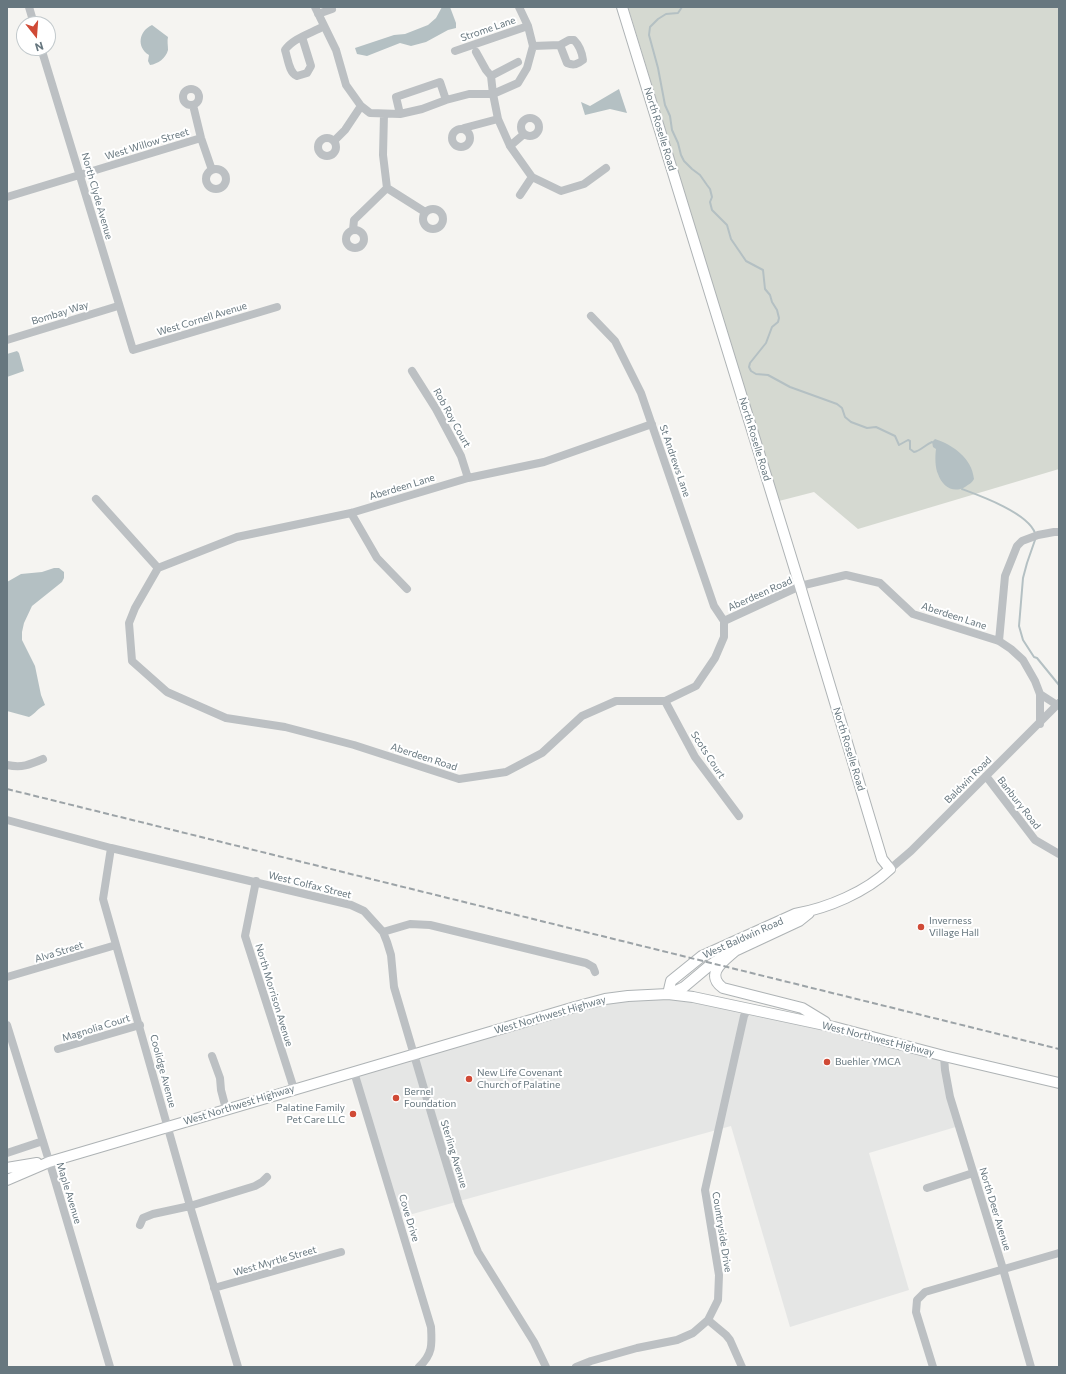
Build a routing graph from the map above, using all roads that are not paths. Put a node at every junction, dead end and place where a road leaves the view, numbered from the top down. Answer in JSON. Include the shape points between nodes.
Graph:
{"nodes":[{"id":1,"x":519,"y":7,"type":"edge"},
{"id":2,"x":622,"y":7,"type":"edge"},
{"id":3,"x":334,"y":8,"type":"edge"},
{"id":4,"x":316,"y":11,"type":"edge"},
{"id":5,"x":324,"y":26,"type":"junction"},
{"id":6,"x":528,"y":26,"type":"junction"},
{"id":7,"x":302,"y":38,"type":"dead end"},
{"id":8,"x":560,"y":45,"type":"dead end"},
{"id":9,"x":534,"y":46,"type":"junction"},
{"id":10,"x":455,"y":51,"type":"dead end"},
{"id":11,"x":476,"y":52,"type":"dead end"},
{"id":12,"x":43,"y":56,"type":"edge"},
{"id":13,"x":518,"y":62,"type":"dead end"},
{"id":14,"x":491,"y":76,"type":"junction"},
{"id":15,"x":493,"y":94,"type":"junction"},
{"id":16,"x":446,"y":100,"type":"junction"},
{"id":17,"x":193,"y":105,"type":"dead end"},
{"id":18,"x":361,"y":106,"type":"junction"},
{"id":19,"x":384,"y":114,"type":"junction"},
{"id":20,"x":400,"y":114,"type":"junction"},
{"id":21,"x":498,"y":119,"type":"junction"},
{"id":22,"x":464,"y":128,"type":"dead end"},
{"id":23,"x":524,"y":134,"type":"dead end"},
{"id":24,"x":201,"y":138,"type":"junction"},
{"id":25,"x":334,"y":141,"type":"dead end"},
{"id":26,"x":510,"y":146,"type":"junction"},
{"id":27,"x":606,"y":168,"type":"dead end"},
{"id":28,"x":212,"y":170,"type":"dead end"},
{"id":29,"x":80,"y":174,"type":"junction"},
{"id":30,"x":532,"y":177,"type":"junction"},
{"id":31,"x":387,"y":188,"type":"junction"},
{"id":32,"x":520,"y":195,"type":"dead end"},
{"id":33,"x":7,"y":197,"type":"edge"},
{"id":34,"x":425,"y":212,"type":"dead end"},
{"id":35,"x":353,"y":230,"type":"dead end"},
{"id":36,"x":118,"y":306,"type":"junction"},
{"id":37,"x":277,"y":307,"type":"dead end"},
{"id":38,"x":591,"y":316,"type":"dead end"},
{"id":39,"x":7,"y":340,"type":"edge"},
{"id":40,"x":132,"y":350,"type":"joint"},
{"id":41,"x":412,"y":371,"type":"dead end"},
{"id":42,"x":652,"y":424,"type":"junction"},
{"id":43,"x":468,"y":478,"type":"junction"},
{"id":44,"x":96,"y":499,"type":"dead end"},
{"id":45,"x":351,"y":513,"type":"junction"},
{"id":46,"x":1059,"y":532,"type":"edge"},
{"id":47,"x":158,"y":568,"type":"junction"},
{"id":48,"x":800,"y":586,"type":"junction"},
{"id":49,"x":407,"y":589,"type":"dead end"},
{"id":50,"x":724,"y":621,"type":"junction"},
{"id":51,"x":999,"y":641,"type":"junction"},
{"id":52,"x":1040,"y":694,"type":"junction"},
{"id":53,"x":664,"y":701,"type":"junction"},
{"id":54,"x":1058,"y":704,"type":"edge"},
{"id":55,"x":1040,"y":724,"type":"junction"},
{"id":56,"x":43,"y":759,"type":"dead end"},
{"id":57,"x":7,"y":765,"type":"edge"},
{"id":58,"x":986,"y":776,"type":"junction"},
{"id":59,"x":739,"y":816,"type":"dead end"},
{"id":60,"x":7,"y":820,"type":"edge"},
{"id":61,"x":111,"y":848,"type":"junction"},
{"id":62,"x":1059,"y":854,"type":"edge"},
{"id":63,"x":890,"y":869,"type":"junction"},
{"id":64,"x":256,"y":881,"type":"junction"},
{"id":65,"x":810,"y":911,"type":"junction"},
{"id":66,"x":383,"y":932,"type":"junction"},
{"id":67,"x":116,"y":945,"type":"junction"},
{"id":68,"x":735,"y":951,"type":"junction"},
{"id":69,"x":595,"y":972,"type":"dead end"},
{"id":70,"x":7,"y":977,"type":"edge"},
{"id":71,"x":668,"y":994,"type":"junction"},
{"id":72,"x":748,"y":1008,"type":"junction"},
{"id":73,"x":7,"y":1025,"type":"edge"},
{"id":74,"x":140,"y":1025,"type":"junction"},
{"id":75,"x":834,"y":1027,"type":"junction"},
{"id":76,"x":58,"y":1049,"type":"dead end"},
{"id":77,"x":414,"y":1054,"type":"junction"},
{"id":78,"x":212,"y":1056,"type":"dead end"},
{"id":79,"x":944,"y":1056,"type":"junction"},
{"id":80,"x":354,"y":1072,"type":"junction"},
{"id":81,"x":1059,"y":1083,"type":"edge"},
{"id":82,"x":294,"y":1089,"type":"junction"},
{"id":83,"x":226,"y":1109,"type":"junction"},
{"id":84,"x":168,"y":1126,"type":"junction"},
{"id":85,"x":42,"y":1141,"type":"junction"},
{"id":86,"x":7,"y":1153,"type":"edge"},
{"id":87,"x":49,"y":1162,"type":"junction"},
{"id":88,"x":7,"y":1168,"type":"edge"},
{"id":89,"x":973,"y":1173,"type":"junction"},
{"id":90,"x":267,"y":1177,"type":"dead end"},
{"id":91,"x":7,"y":1180,"type":"edge"},
{"id":92,"x":927,"y":1188,"type":"dead end"},
{"id":93,"x":190,"y":1206,"type":"junction"},
{"id":94,"x":140,"y":1225,"type":"dead end"},
{"id":95,"x":341,"y":1252,"type":"dead end"},
{"id":96,"x":1059,"y":1253,"type":"edge"},
{"id":97,"x":1003,"y":1269,"type":"junction"},
{"id":98,"x":214,"y":1288,"type":"junction"},
{"id":99,"x":708,"y":1320,"type":"junction"},
{"id":100,"x":110,"y":1367,"type":"edge"},
{"id":101,"x":238,"y":1367,"type":"edge"},
{"id":102,"x":419,"y":1367,"type":"edge"},
{"id":103,"x":546,"y":1367,"type":"edge"},
{"id":104,"x":576,"y":1367,"type":"edge"},
{"id":105,"x":742,"y":1367,"type":"edge"},
{"id":106,"x":933,"y":1367,"type":"edge"},
{"id":107,"x":1031,"y":1367,"type":"edge"}],
"edges":[{"from":1,"to":6,"type":"street"},
{"from":2,"to":48,"type":"main road","name":"North Roselle Road"},
{"from":3,"to":4,"type":"street"},
{"from":4,"to":5,"type":"street"},
{"from":5,"to":7,"type":"street"},
{"from":5,"to":18,"type":"street","via":[[336,50],[346,85]]},
{"from":6,"to":9,"type":"street"},
{"from":6,"to":10,"type":"street","name":"Strome Lane"},
{"from":8,"to":9,"type":"street"},
{"from":9,"to":15,"type":"street","via":[[527,68],[518,83]]},
{"from":11,"to":14,"type":"street"},
{"from":12,"to":29,"type":"street","name":"North Clyde Avenue"},
{"from":13,"to":14,"type":"street"},
{"from":14,"to":15,"type":"street"},
{"from":15,"to":16,"type":"street","via":[[469,94]]},
{"from":15,"to":21,"type":"street"},
{"from":16,"to":20,"type":"street"},
{"from":16,"to":20,"type":"street","via":[[440,82],[396,97]]},
{"from":17,"to":24,"type":"street"},
{"from":18,"to":19,"type":"street","via":[[370,113]]},
{"from":18,"to":25,"type":"street"},
{"from":19,"to":20,"type":"street"},
{"from":19,"to":31,"type":"street","via":[[383,156]]},
{"from":21,"to":22,"type":"street"},
{"from":21,"to":26,"type":"street"},
{"from":23,"to":26,"type":"street"},
{"from":24,"to":28,"type":"street"},
{"from":24,"to":29,"type":"street","name":"West Willow Street"},
{"from":26,"to":30,"type":"street"},
{"from":27,"to":30,"type":"street","via":[[584,184],[561,191]]},
{"from":29,"to":33,"type":"street","name":"West Willow Street"},
{"from":29,"to":36,"type":"street","name":"North Clyde Avenue"},
{"from":30,"to":32,"type":"street"},
{"from":31,"to":34,"type":"street"},
{"from":31,"to":35,"type":"street","via":[[354,220]]},
{"from":36,"to":39,"type":"street","name":"Bombay Way"},
{"from":36,"to":40,"type":"street","name":"North Clyde Avenue"},
{"from":37,"to":40,"type":"street","name":"West Cornell Avenue"},
{"from":38,"to":42,"type":"street","name":"St Andrews Lane","via":[[615,340],[641,393]]},
{"from":41,"to":43,"type":"street","name":"Rob Roy Court","via":[[461,456]]},
{"from":42,"to":43,"type":"street","name":"Aberdeen Lane","via":[[544,462]]},
{"from":42,"to":50,"type":"street","name":"St Andrews Lane","via":[[714,606]]},
{"from":43,"to":45,"type":"street","name":"Aberdeen Lane"},
{"from":44,"to":47,"type":"street"},
{"from":45,"to":47,"type":"street","name":"Aberdeen Lane","via":[[237,537]]},
{"from":45,"to":49,"type":"street","via":[[377,558]]},
{"from":46,"to":51,"type":"street","via":[[1038,535],[1017,546],[1005,576]]},
{"from":47,"to":53,"type":"street","name":"Aberdeen Road","via":[[129,623],[132,661],[167,692],[226,718],[285,727],[354,745],[459,779],[506,772],[542,753],[582,716],[616,701]]},
{"from":48,"to":50,"type":"street","name":"Aberdeen Road"},
{"from":48,"to":51,"type":"street","name":"Aberdeen Lane","via":[[846,574],[880,583],[913,614]]},
{"from":48,"to":63,"type":"main road","name":"North Roselle Road","via":[[882,859]]},
{"from":50,"to":53,"type":"street","name":"Aberdeen Road","via":[[724,637],[715,658],[696,686]]},
{"from":51,"to":52,"type":"street","name":"Aberdeen Lane","via":[[1023,660]]},
{"from":52,"to":54,"type":"street"},
{"from":52,"to":55,"type":"street","name":"Aberdeen Lane"},
{"from":53,"to":59,"type":"street","name":"Scots Court","via":[[695,757]]},
{"from":54,"to":55,"type":"street","name":"Baldwin Road"},
{"from":55,"to":58,"type":"street","name":"Baldwin Road"},
{"from":56,"to":57,"type":"street","via":[[19,768]]},
{"from":58,"to":62,"type":"street","name":"Banbury Road","via":[[1035,840]]},
{"from":58,"to":63,"type":"street","name":"Baldwin Road"},
{"from":60,"to":61,"type":"street","name":"West Colfax Street"},
{"from":61,"to":64,"type":"street","name":"West Colfax Street"},
{"from":61,"to":67,"type":"street","name":"Coolidge Avenue","via":[[103,899]]},
{"from":63,"to":65,"type":"main road","name":"West Baldwin Road","via":[[872,885]]},
{"from":64,"to":66,"type":"street","name":"West Colfax Street","via":[[352,905],[364,911]]},
{"from":64,"to":82,"type":"street","name":"North Morrison Avenue","via":[[245,936]]},
{"from":65,"to":68,"type":"main road","name":"West Baldwin Road","via":[[799,921]]},
{"from":65,"to":71,"type":"main road","name":"West Baldwin Road","via":[[795,914],[702,956],[671,981]]},
{"from":66,"to":69,"type":"street","via":[[410,924],[430,925],[586,963],[593,967]]},
{"from":66,"to":77,"type":"street","name":"Sterling Avenue","via":[[390,948],[394,987]]},
{"from":67,"to":70,"type":"street","name":"Alva Street"},
{"from":67,"to":74,"type":"street","name":"Coolidge Avenue"},
{"from":68,"to":71,"type":"main road","name":"West Baldwin Road","via":[[713,963],[684,987]]},
{"from":68,"to":75,"type":"main road","via":[[717,968],[717,984],[723,988],[802,1008]]},
{"from":71,"to":72,"type":"main road","name":"West Northwest Highway"},
{"from":71,"to":77,"type":"main road","name":"West Northwest Highway","via":[[606,999]]},
{"from":72,"to":75,"type":"main road","name":"West Northwest Highway"},
{"from":72,"to":99,"type":"street","name":"Countryside Drive","via":[[744,1016],[704,1190],[718,1275],[718,1300]]},
{"from":73,"to":85,"type":"street","name":"Maple Avenue"},
{"from":74,"to":76,"type":"street","name":"Magnolia Court"},
{"from":74,"to":84,"type":"street","name":"Coolidge Avenue"},
{"from":75,"to":79,"type":"main road","name":"West Northwest Highway"},
{"from":77,"to":80,"type":"main road","name":"West Northwest Highway"},
{"from":77,"to":103,"type":"street","name":"Sterling Avenue","via":[[459,1205],[478,1252],[534,1342]]},
{"from":78,"to":83,"type":"street","via":[[220,1078]]},
{"from":79,"to":81,"type":"main road","name":"West Northwest Highway"},
{"from":79,"to":89,"type":"street","name":"North Deer Avenue","via":[[950,1097]]},
{"from":80,"to":82,"type":"main road","name":"West Northwest Highway"},
{"from":80,"to":102,"type":"street","name":"Cove Drive","via":[[431,1326],[432,1346],[426,1361]]},
{"from":82,"to":83,"type":"main road","name":"West Northwest Highway"},
{"from":83,"to":84,"type":"main road","name":"West Northwest Highway"},
{"from":84,"to":87,"type":"main road","name":"West Northwest Highway"},
{"from":84,"to":93,"type":"street","name":"Coolidge Avenue"},
{"from":85,"to":86,"type":"street"},
{"from":85,"to":87,"type":"street","name":"Maple Avenue"},
{"from":87,"to":88,"type":"main road","name":"West Northwest Highway"},
{"from":87,"to":91,"type":"main road","name":"West Northwest Highway"},
{"from":87,"to":100,"type":"street","name":"Maple Avenue"},
{"from":89,"to":92,"type":"street"},
{"from":89,"to":97,"type":"street","name":"North Deer Avenue"},
{"from":90,"to":93,"type":"street","via":[[255,1186]]},
{"from":93,"to":94,"type":"street","via":[[152,1214],[143,1218]]},
{"from":93,"to":98,"type":"street","name":"Coolidge Avenue"},
{"from":95,"to":98,"type":"street","name":"West Myrtle Street"},
{"from":96,"to":97,"type":"street"},
{"from":97,"to":106,"type":"street","via":[[925,1292],[917,1300],[916,1312]]},
{"from":97,"to":107,"type":"street","name":"North Deer Avenue"},
{"from":98,"to":101,"type":"street","name":"Coolidge Avenue"},
{"from":99,"to":104,"type":"street","name":"Countryside Drive","via":[[692,1333],[677,1340],[636,1348]]},
{"from":99,"to":105,"type":"street","via":[[730,1340]]}]}
